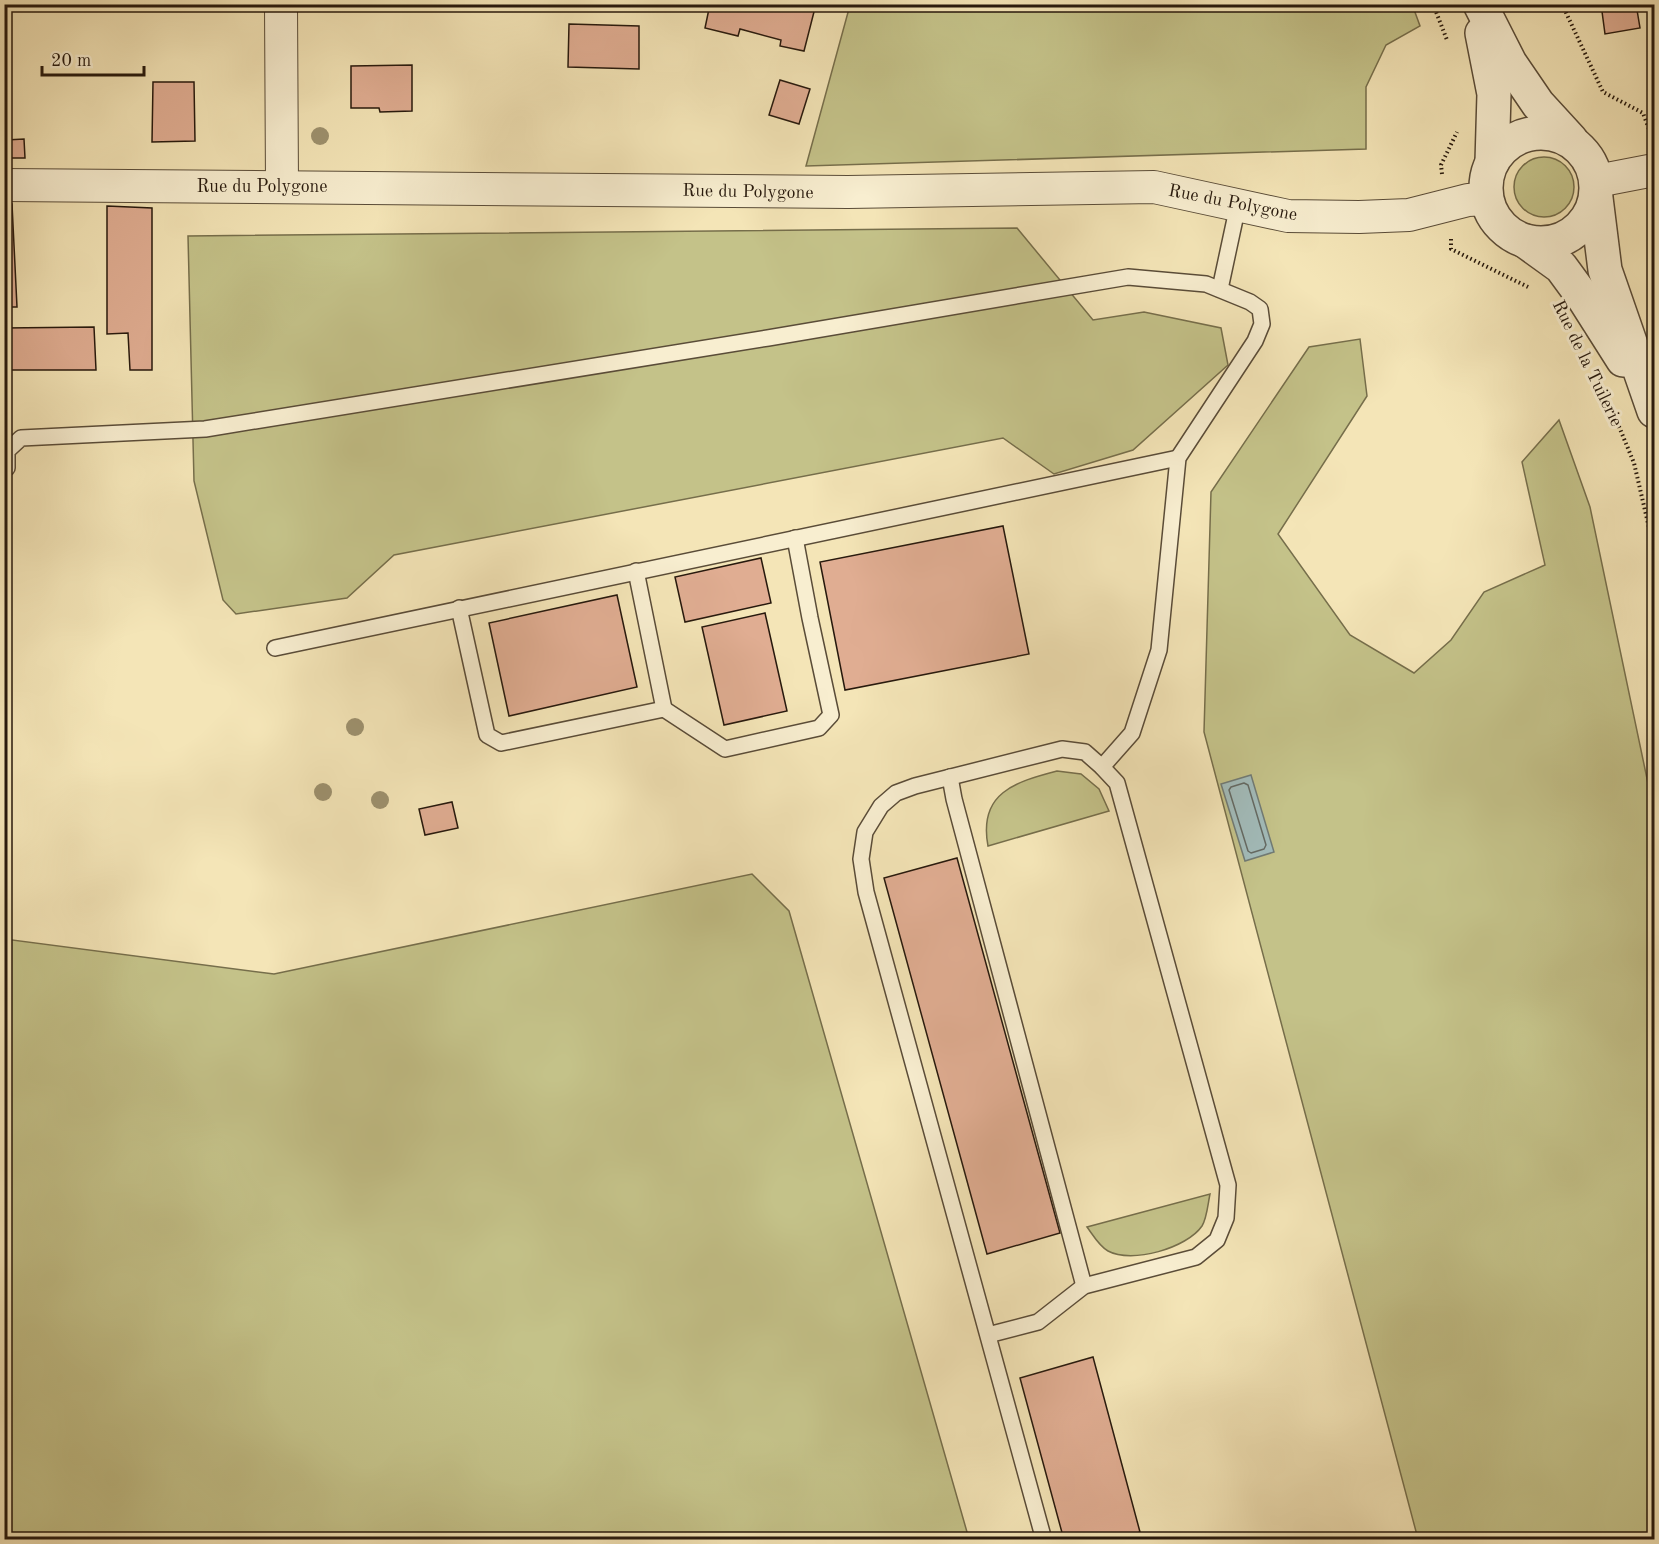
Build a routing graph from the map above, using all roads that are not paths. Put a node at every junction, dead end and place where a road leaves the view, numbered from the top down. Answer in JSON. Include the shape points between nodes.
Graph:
{"nodes":[{"id":1,"x":281,"y":4,"type":"edge"},
{"id":2,"x":1478,"y":4,"type":"edge"},
{"id":3,"x":1571,"y":140,"type":"junction"},
{"id":4,"x":1492,"y":162,"type":"junction"},
{"id":5,"x":1654,"y":170,"type":"edge"},
{"id":6,"x":4,"y":185,"type":"edge"},
{"id":7,"x":282,"y":186,"type":"junction"},
{"id":8,"x":1596,"y":189,"type":"junction"},
{"id":9,"x":1487,"y":199,"type":"junction"},
{"id":10,"x":1238,"y":205,"type":"junction"},
{"id":11,"x":1525,"y":241,"type":"junction"},
{"id":12,"x":1220,"y":289,"type":"junction"},
{"id":13,"x":1654,"y":409,"type":"edge"},
{"id":14,"x":1178,"y":458,"type":"junction"},
{"id":15,"x":7,"y":468,"type":"dead end"},
{"id":16,"x":795,"y":538,"type":"junction"},
{"id":17,"x":636,"y":571,"type":"junction"},
{"id":18,"x":459,"y":609,"type":"junction"},
{"id":19,"x":275,"y":648,"type":"dead end"},
{"id":20,"x":664,"y":709,"type":"junction"},
{"id":21,"x":1102,"y":767,"type":"junction"},
{"id":22,"x":950,"y":777,"type":"junction"},
{"id":23,"x":1084,"y":1286,"type":"junction"},
{"id":24,"x":988,"y":1335,"type":"junction"},
{"id":25,"x":1044,"y":1539,"type":"edge"}],
"edges":[{"from":1,"to":7,"type":"street"},
{"from":2,"to":3,"type":"street","via":[[1538,104]]},
{"from":2,"to":4,"type":"street","via":[[1494,93]]},
{"from":3,"to":4,"type":"street","via":[[1539,132],[1521,136],[1504,146]]},
{"from":3,"to":8,"type":"street","via":[[1592,165]]},
{"from":4,"to":9,"type":"street"},
{"from":5,"to":8,"type":"street"},
{"from":6,"to":7,"type":"street","name":"Rue du Polygone"},
{"from":7,"to":10,"type":"street","name":"Rue du Polygone","via":[[848,192],[1154,187]]},
{"from":8,"to":11,"type":"street","via":[[1591,213],[1568,236],[1540,243]]},
{"from":8,"to":13,"type":"street","name":"Rue de la Tuilerie","via":[[1605,270]]},
{"from":9,"to":10,"type":"street","name":"Rue du Polygone","via":[[1409,214],[1359,217],[1288,216]]},
{"from":9,"to":11,"type":"street","via":[[1500,225]]},
{"from":10,"to":12,"type":"lane"},
{"from":11,"to":13,"type":"street","name":"Rue de la Tuilerie","via":[[1561,267]]},
{"from":12,"to":14,"type":"lane","via":[[1260,309],[1262,324],[1255,341]]},
{"from":12,"to":15,"type":"lane","via":[[1206,284],[1128,277],[205,429],[21,438],[7,451]]},
{"from":14,"to":16,"type":"lane"},
{"from":14,"to":21,"type":"lane","via":[[1159,650],[1132,733]]},
{"from":16,"to":17,"type":"lane"},
{"from":16,"to":20,"type":"lane","via":[[831,714],[819,728],[725,749]]},
{"from":17,"to":18,"type":"lane"},
{"from":17,"to":20,"type":"lane"},
{"from":18,"to":19,"type":"lane"},
{"from":18,"to":20,"type":"lane","via":[[488,735],[501,744]]},
{"from":21,"to":22,"type":"lane","via":[[1085,752],[1062,749]]},
{"from":21,"to":23,"type":"lane","via":[[1117,783],[1228,1185],[1226,1218],[1217,1240],[1196,1257]]},
{"from":22,"to":23,"type":"lane"},
{"from":22,"to":24,"type":"lane","via":[[896,793],[881,806],[865,832],[861,859],[866,892]]},
{"from":23,"to":24,"type":"lane","via":[[1038,1322]]},
{"from":24,"to":25,"type":"lane"}]}
